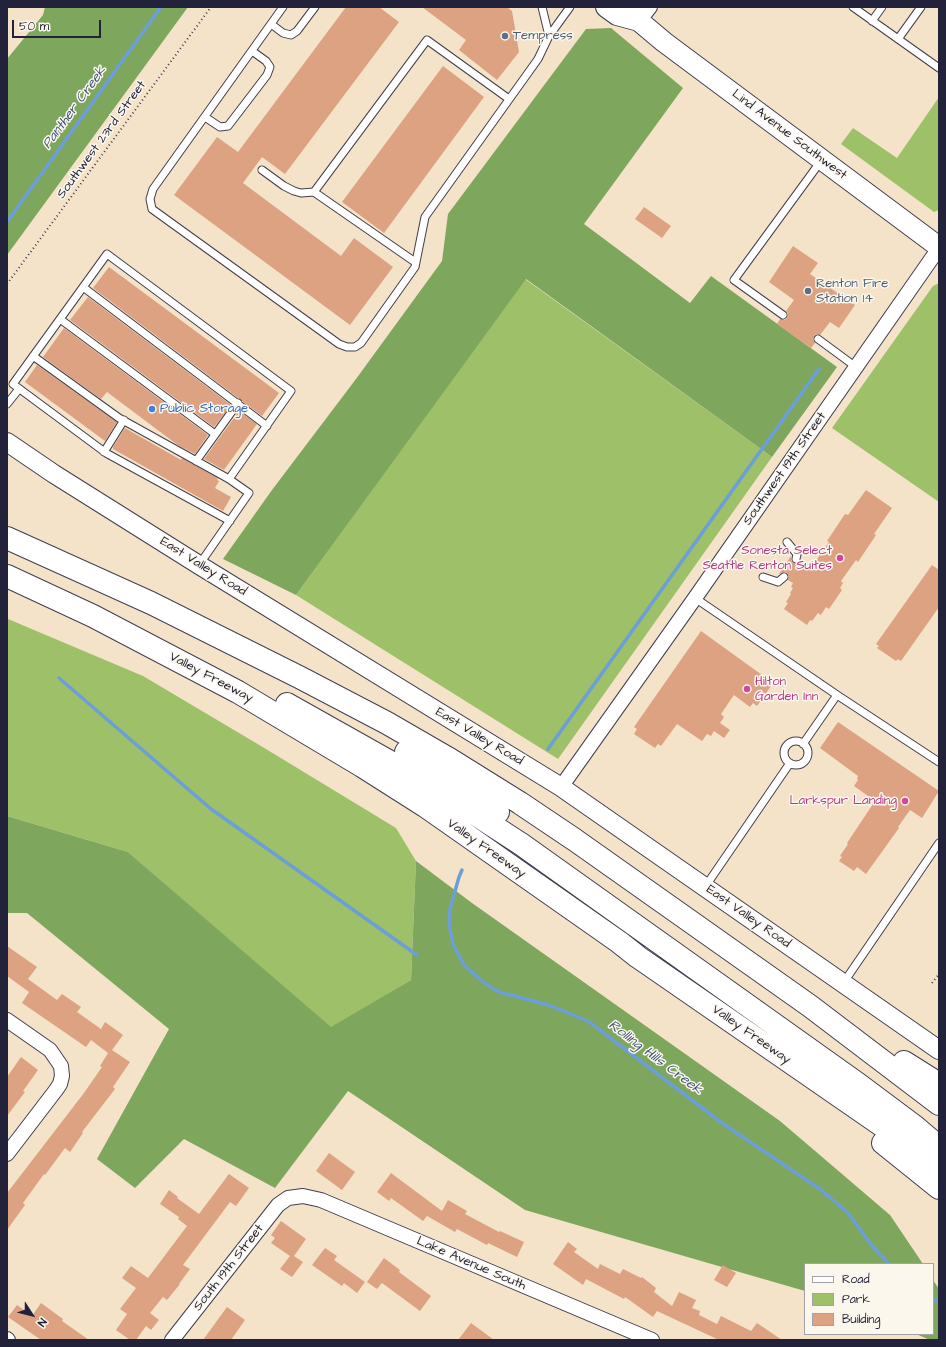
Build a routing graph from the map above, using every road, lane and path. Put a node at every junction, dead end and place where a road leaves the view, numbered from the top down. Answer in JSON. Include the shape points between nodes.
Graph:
{"nodes":[{"id":1,"x":211,"y":7,"type":"edge"},
{"id":2,"x":283,"y":7,"type":"edge"},
{"id":3,"x":315,"y":7,"type":"edge"},
{"id":4,"x":542,"y":7,"type":"edge"},
{"id":5,"x":570,"y":7,"type":"edge"},
{"id":6,"x":606,"y":7,"type":"edge"},
{"id":7,"x":853,"y":7,"type":"edge"},
{"id":8,"x":882,"y":7,"type":"edge"},
{"id":9,"x":921,"y":7,"type":"edge"},
{"id":10,"x":640,"y":12,"type":"edge"},
{"id":11,"x":872,"y":21,"type":"junction"},
{"id":12,"x":271,"y":24,"type":"junction"},
{"id":13,"x":549,"y":36,"type":"junction"},
{"id":14,"x":898,"y":39,"type":"junction"},
{"id":15,"x":252,"y":51,"type":"junction"},
{"id":16,"x":939,"y":68,"type":"edge"},
{"id":17,"x":510,"y":99,"type":"junction"},
{"id":18,"x":205,"y":117,"type":"junction"},
{"id":19,"x":822,"y":160,"type":"junction"},
{"id":20,"x":262,"y":170,"type":"dead end"},
{"id":21,"x":314,"y":192,"type":"junction"},
{"id":22,"x":939,"y":247,"type":"edge"},
{"id":23,"x":416,"y":262,"type":"junction"},
{"id":24,"x":7,"y":284,"type":"edge"},
{"id":25,"x":83,"y":287,"type":"junction"},
{"id":26,"x":783,"y":315,"type":"dead end"},
{"id":27,"x":60,"y":319,"type":"junction"},
{"id":28,"x":818,"y":339,"type":"dead end"},
{"id":29,"x":33,"y":356,"type":"junction"},
{"id":30,"x":856,"y":367,"type":"junction"},
{"id":31,"x":19,"y":389,"type":"junction"},
{"id":32,"x":238,"y":403,"type":"junction"},
{"id":33,"x":7,"y":404,"type":"edge"},
{"id":34,"x":124,"y":420,"type":"junction"},
{"id":35,"x":267,"y":426,"type":"junction"},
{"id":36,"x":215,"y":434,"type":"junction"},
{"id":37,"x":7,"y":442,"type":"edge"},
{"id":38,"x":104,"y":452,"type":"junction"},
{"id":39,"x":196,"y":461,"type":"junction"},
{"id":40,"x":229,"y":479,"type":"junction"},
{"id":41,"x":230,"y":522,"type":"junction"},
{"id":42,"x":7,"y":538,"type":"edge"},
{"id":43,"x":787,"y":542,"type":"dead end"},
{"id":44,"x":796,"y":560,"type":"dead end"},
{"id":45,"x":199,"y":565,"type":"junction"},
{"id":46,"x":7,"y":576,"type":"edge"},
{"id":47,"x":762,"y":576,"type":"dead end"},
{"id":48,"x":784,"y":577,"type":"dead end"},
{"id":49,"x":695,"y":598,"type":"junction"},
{"id":50,"x":93,"y":616,"type":"junction"},
{"id":51,"x":301,"y":678,"type":"junction"},
{"id":52,"x":837,"y":694,"type":"junction"},
{"id":53,"x":803,"y":744,"type":"junction"},
{"id":54,"x":939,"y":762,"type":"edge"},
{"id":55,"x":790,"y":763,"type":"junction"},
{"id":56,"x":561,"y":787,"type":"junction"},
{"id":57,"x":939,"y":843,"type":"edge"},
{"id":58,"x":704,"y":887,"type":"junction"},
{"id":59,"x":638,"y":957,"type":"junction"},
{"id":60,"x":939,"y":974,"type":"edge"},
{"id":61,"x":843,"y":983,"type":"junction"},
{"id":62,"x":932,"y":983,"type":"dead end"},
{"id":63,"x":810,"y":1006,"type":"junction"},
{"id":64,"x":7,"y":1020,"type":"edge"},
{"id":65,"x":939,"y":1050,"type":"edge"},
{"id":66,"x":863,"y":1078,"type":"junction"},
{"id":67,"x":939,"y":1084,"type":"edge"},
{"id":68,"x":939,"y":1104,"type":"edge"},
{"id":69,"x":939,"y":1127,"type":"edge"},
{"id":70,"x":939,"y":1147,"type":"edge"},
{"id":71,"x":7,"y":1154,"type":"edge"},
{"id":72,"x":939,"y":1165,"type":"edge"},
{"id":73,"x":939,"y":1188,"type":"edge"},
{"id":74,"x":288,"y":1198,"type":"joint"},
{"id":75,"x":172,"y":1340,"type":"edge"},
{"id":76,"x":652,"y":1340,"type":"edge"}],
"edges":[{"from":1,"to":24,"type":"path","name":"Southwest 23rd Street"},
{"from":2,"to":12,"type":"lane"},
{"from":3,"to":12,"type":"lane","via":[[291,35],[283,33]]},
{"from":4,"to":13,"type":"lane"},
{"from":5,"to":13,"type":"lane"},
{"from":6,"to":10,"type":"main road","name":"Lind Avenue Southwest","via":[[617,15]]},
{"from":7,"to":11,"type":"lane"},
{"from":8,"to":11,"type":"lane"},
{"from":9,"to":14,"type":"lane"},
{"from":10,"to":19,"type":"main road","name":"Lind Avenue Southwest","via":[[664,42]]},
{"from":11,"to":14,"type":"lane"},
{"from":12,"to":15,"type":"lane"},
{"from":13,"to":17,"type":"lane","via":[[538,59]]},
{"from":14,"to":16,"type":"lane"},
{"from":15,"to":18,"type":"lane"},
{"from":15,"to":18,"type":"lane","via":[[270,67],[267,75],[228,126],[220,127]]},
{"from":17,"to":21,"type":"lane","via":[[427,40]]},
{"from":17,"to":23,"type":"lane","via":[[425,217]]},
{"from":18,"to":23,"type":"lane","via":[[153,189],[150,198],[152,208],[339,344],[346,348],[355,347],[361,342],[415,267]]},
{"from":19,"to":22,"type":"main road","name":"Lind Avenue Southwest"},
{"from":19,"to":26,"type":"lane","via":[[734,280]]},
{"from":20,"to":21,"type":"lane","via":[[294,191]]},
{"from":21,"to":23,"type":"lane"},
{"from":22,"to":30,"type":"street","name":"Southwest 19th Street"},
{"from":25,"to":27,"type":"lane"},
{"from":25,"to":32,"type":"lane"},
{"from":25,"to":35,"type":"lane","via":[[107,254],[291,391]]},
{"from":27,"to":29,"type":"lane"},
{"from":27,"to":36,"type":"lane"},
{"from":28,"to":30,"type":"lane"},
{"from":29,"to":31,"type":"lane","via":[[13,384]]},
{"from":29,"to":34,"type":"lane"},
{"from":30,"to":49,"type":"street","name":"Southwest 19th Street"},
{"from":31,"to":33,"type":"lane"},
{"from":31,"to":38,"type":"lane"},
{"from":32,"to":35,"type":"lane"},
{"from":32,"to":36,"type":"lane"},
{"from":34,"to":38,"type":"lane"},
{"from":34,"to":39,"type":"lane"},
{"from":35,"to":40,"type":"lane"},
{"from":36,"to":39,"type":"lane"},
{"from":37,"to":45,"type":"street","name":"East Valley Road"},
{"from":38,"to":41,"type":"lane"},
{"from":39,"to":40,"type":"lane"},
{"from":40,"to":41,"type":"lane","via":[[249,494]]},
{"from":41,"to":45,"type":"lane"},
{"from":42,"to":51,"type":"highway","via":[[151,603]]},
{"from":43,"to":44,"type":"lane","via":[[798,554]]},
{"from":45,"to":56,"type":"street","name":"East Valley Road"},
{"from":46,"to":50,"type":"highway","name":"Valley Freeway"},
{"from":47,"to":48,"type":"lane","via":[[778,582]]},
{"from":49,"to":52,"type":"lane"},
{"from":49,"to":56,"type":"street","name":"Southwest 19th Street"},
{"from":50,"to":59,"type":"highway","name":"Valley Freeway","via":[[238,692],[362,766],[425,806]]},
{"from":50,"to":66,"type":"highway","via":[[113,616],[180,648],[317,720],[424,781],[521,844]]},
{"from":51,"to":63,"type":"highway","via":[[387,723],[520,803]]},
{"from":51,"to":66,"type":"highway","via":[[345,717],[428,765],[563,856],[799,1025]]},
{"from":52,"to":53,"type":"lane"},
{"from":52,"to":54,"type":"lane"},
{"from":53,"to":55,"type":"lane","via":[[808,750],[805,761],[798,765]]},
{"from":53,"to":55,"type":"lane","via":[[796,741],[786,746],[785,757]]},
{"from":55,"to":58,"type":"lane"},
{"from":56,"to":58,"type":"street","name":"East Valley Road"},
{"from":57,"to":61,"type":"lane"},
{"from":58,"to":61,"type":"street","name":"East Valley Road"},
{"from":59,"to":72,"type":"highway","name":"Valley Freeway"},
{"from":59,"to":73,"type":"highway","via":[[661,980],[852,1119]]},
{"from":60,"to":62,"type":"path"},
{"from":61,"to":65,"type":"street","name":"East Valley Road"},
{"from":63,"to":67,"type":"highway","via":[[846,1022]]},
{"from":63,"to":68,"type":"highway"},
{"from":64,"to":71,"type":"street","via":[[50,1050],[61,1066],[62,1076],[56,1090]]},
{"from":66,"to":69,"type":"highway","via":[[923,1113]]},
{"from":66,"to":70,"type":"highway"},
{"from":74,"to":75,"type":"street","name":"South 19th Street","via":[[278,1205]]},
{"from":74,"to":76,"type":"street","name":"Lake Avenue South","via":[[303,1196],[321,1200]]}]}
